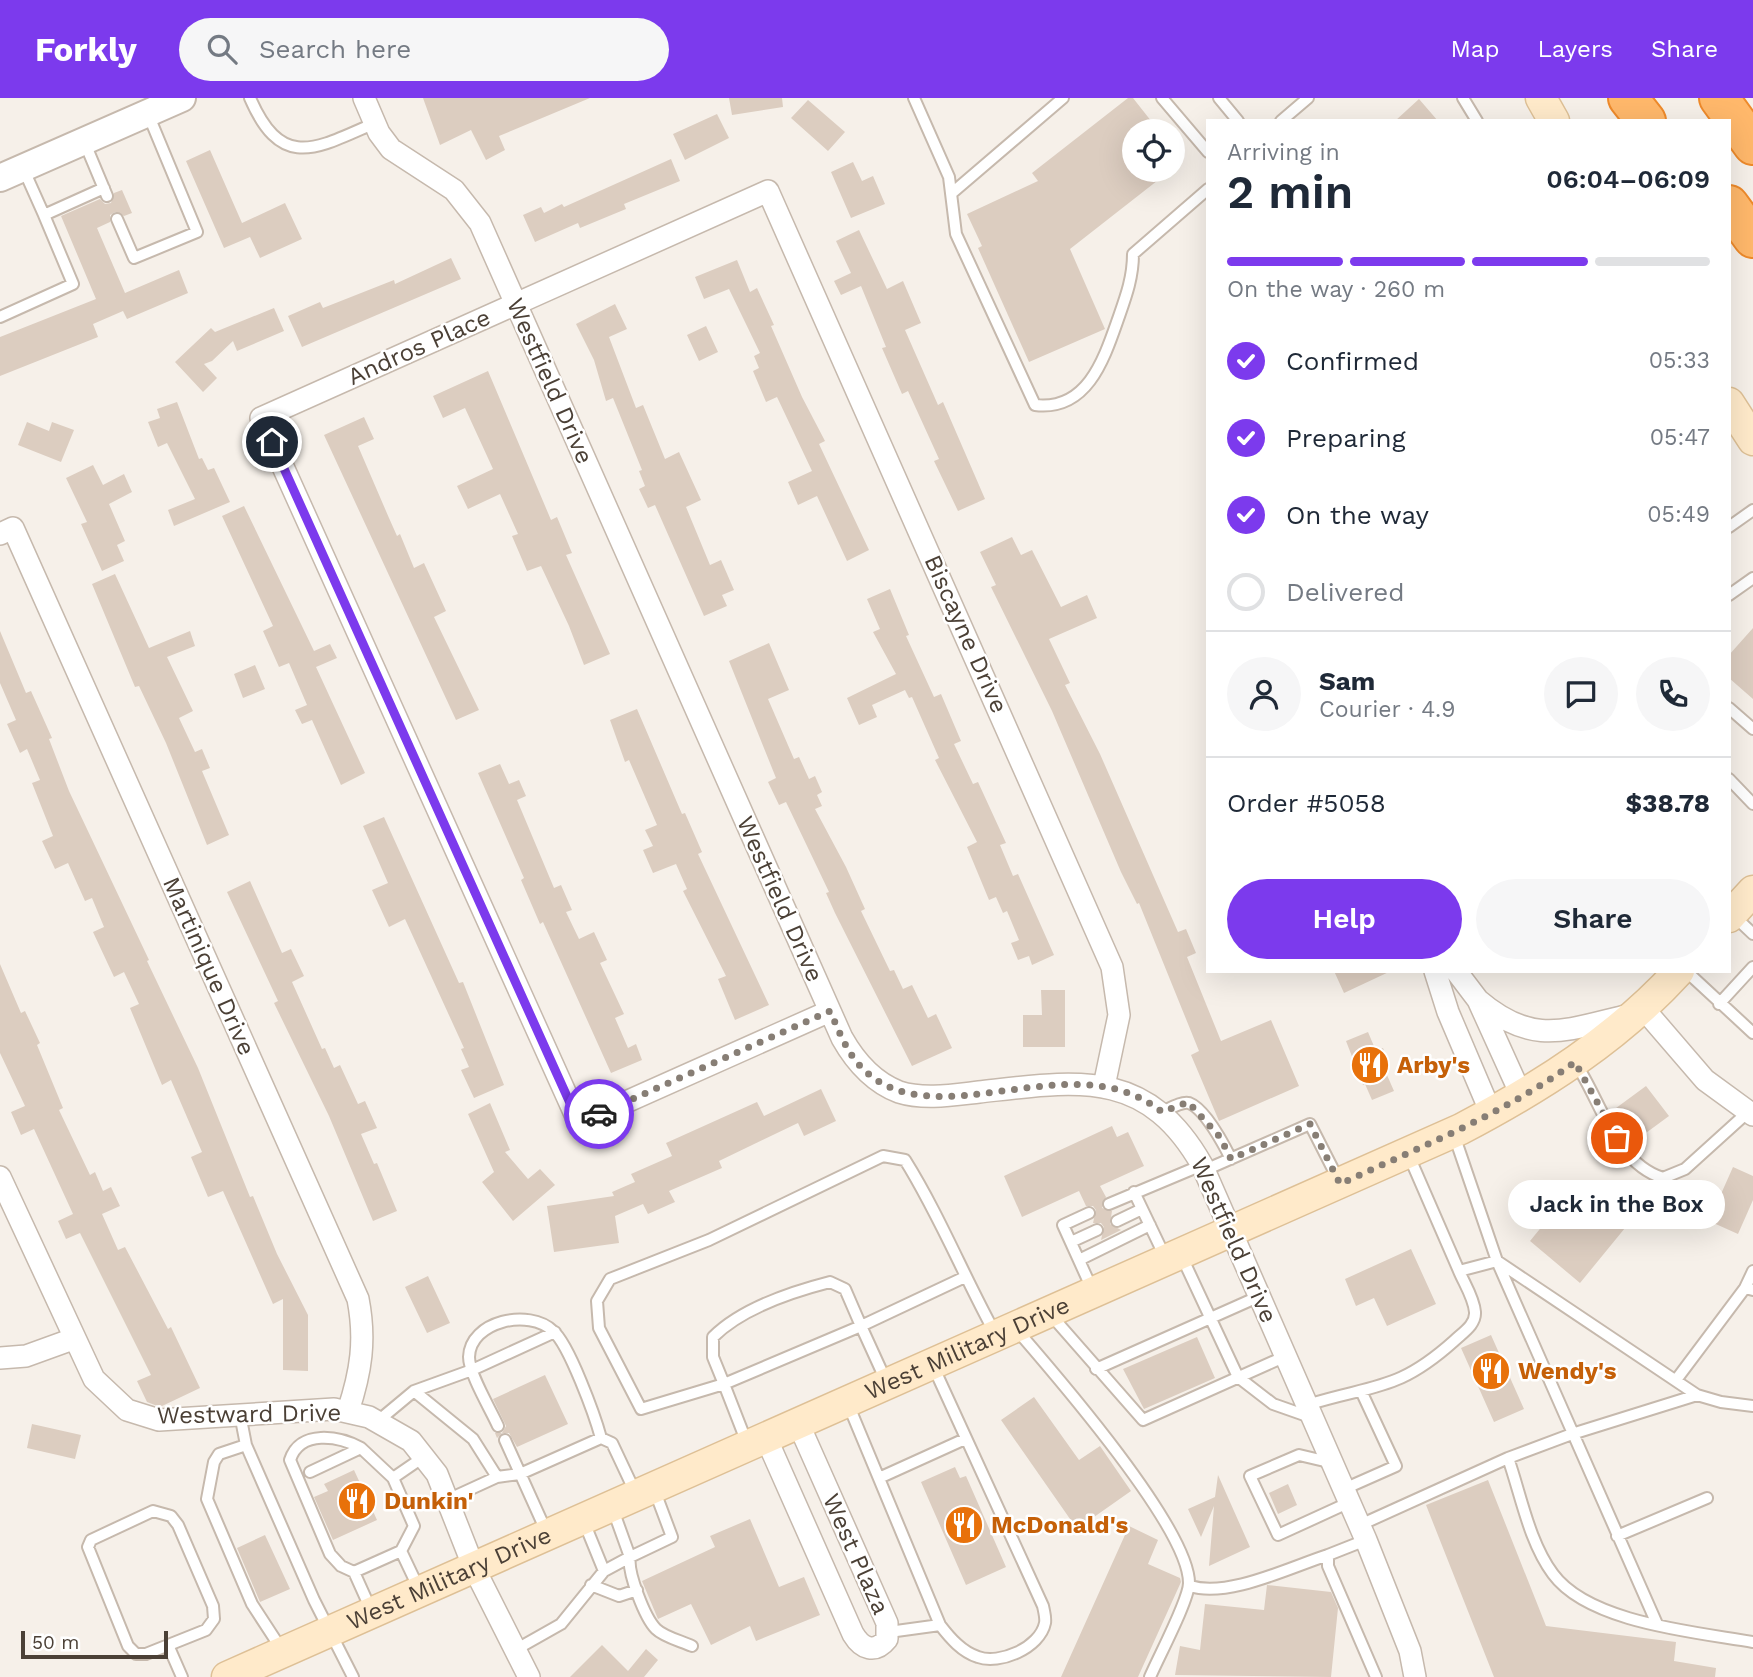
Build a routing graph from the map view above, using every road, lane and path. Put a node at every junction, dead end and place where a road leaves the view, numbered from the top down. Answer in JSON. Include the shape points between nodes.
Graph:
{"nodes":[{"id":1,"x":182,"y":98,"type":"edge"},
{"id":2,"x":250,"y":98,"type":"edge"},
{"id":3,"x":364,"y":98,"type":"edge"},
{"id":4,"x":914,"y":98,"type":"edge"},
{"id":5,"x":1063,"y":98,"type":"edge"},
{"id":6,"x":1162,"y":98,"type":"edge"},
{"id":7,"x":1219,"y":98,"type":"edge"},
{"id":8,"x":1308,"y":98,"type":"edge"},
{"id":9,"x":1463,"y":98,"type":"edge"},
{"id":10,"x":1541,"y":98,"type":"edge"},
{"id":11,"x":1628,"y":98,"type":"edge"},
{"id":12,"x":1653,"y":98,"type":"edge"},
{"id":13,"x":1719,"y":98,"type":"edge"},
{"id":14,"x":148,"y":113,"type":"junction"},
{"id":15,"x":1236,"y":119,"type":"edge"},
{"id":16,"x":1283,"y":119,"type":"edge"},
{"id":17,"x":1476,"y":119,"type":"edge"},
{"id":18,"x":1553,"y":119,"type":"edge"},
{"id":19,"x":1644,"y":119,"type":"edge"},
{"id":20,"x":1668,"y":119,"type":"edge"},
{"id":21,"x":375,"y":123,"type":"junction"},
{"id":22,"x":85,"y":141,"type":"junction"},
{"id":23,"x":1753,"y":145,"type":"edge"},
{"id":24,"x":1206,"y":150,"type":"edge"},
{"id":25,"x":12,"y":173,"type":"edge"},
{"id":26,"x":768,"y":191,"type":"joint"},
{"id":27,"x":1206,"y":191,"type":"edge"},
{"id":28,"x":952,"y":193,"type":"junction"},
{"id":29,"x":1731,"y":208,"type":"edge"},
{"id":30,"x":44,"y":215,"type":"junction"},
{"id":31,"x":117,"y":219,"type":"dead end"},
{"id":32,"x":1731,"y":223,"type":"edge"},
{"id":33,"x":1753,"y":238,"type":"edge"},
{"id":34,"x":1753,"y":250,"type":"edge"},
{"id":35,"x":516,"y":303,"type":"junction"},
{"id":36,"x":0,"y":317,"type":"edge"},
{"id":37,"x":1731,"y":406,"type":"edge"},
{"id":38,"x":1753,"y":440,"type":"edge"},
{"id":39,"x":1753,"y":510,"type":"edge"},
{"id":40,"x":1731,"y":523,"type":"edge"},
{"id":41,"x":6,"y":531,"type":"edge"},
{"id":42,"x":1753,"y":578,"type":"edge"},
{"id":43,"x":1731,"y":594,"type":"edge"},
{"id":44,"x":1731,"y":710,"type":"edge"},
{"id":45,"x":1753,"y":729,"type":"edge"},
{"id":46,"x":1731,"y":781,"type":"edge"},
{"id":47,"x":1753,"y":804,"type":"edge"},
{"id":48,"x":1753,"y":891,"type":"edge"},
{"id":49,"x":1736,"y":919,"type":"edge"},
{"id":50,"x":1753,"y":967,"type":"edge"},
{"id":51,"x":1437,"y":973,"type":"edge"},
{"id":52,"x":1458,"y":973,"type":"edge"},
{"id":53,"x":1677,"y":973,"type":"edge"},
{"id":54,"x":1688,"y":973,"type":"edge"},
{"id":55,"x":1478,"y":1000,"type":"junction"},
{"id":56,"x":1719,"y":1003,"type":"junction"},
{"id":57,"x":830,"y":1011,"type":"junction"},
{"id":58,"x":1639,"y":1011,"type":"junction"},
{"id":59,"x":1753,"y":1033,"type":"edge"},
{"id":60,"x":1575,"y":1062,"type":"junction"},
{"id":61,"x":1104,"y":1086,"type":"junction"},
{"id":62,"x":1522,"y":1097,"type":"junction"},
{"id":63,"x":1162,"y":1112,"type":"junction"},
{"id":64,"x":1491,"y":1113,"type":"junction"},
{"id":65,"x":1751,"y":1113,"type":"edge"},
{"id":66,"x":1453,"y":1132,"type":"junction"},
{"id":67,"x":1408,"y":1153,"type":"junction"},
{"id":68,"x":1231,"y":1159,"type":"junction"},
{"id":69,"x":1203,"y":1168,"type":"junction"},
{"id":70,"x":0,"y":1177,"type":"edge"},
{"id":71,"x":1340,"y":1184,"type":"junction"},
{"id":72,"x":1134,"y":1192,"type":"junction"},
{"id":73,"x":1109,"y":1204,"type":"dead end"},
{"id":74,"x":1142,"y":1209,"type":"junction"},
{"id":75,"x":1089,"y":1213,"type":"dead end"},
{"id":76,"x":1117,"y":1221,"type":"dead end"},
{"id":77,"x":1150,"y":1226,"type":"junction"},
{"id":78,"x":1097,"y":1230,"type":"dead end"},
{"id":79,"x":1232,"y":1233,"type":"junction"},
{"id":80,"x":1071,"y":1242,"type":"junction"},
{"id":81,"x":1175,"y":1258,"type":"junction"},
{"id":82,"x":1079,"y":1259,"type":"junction"},
{"id":83,"x":1497,"y":1261,"type":"junction"},
{"id":84,"x":1459,"y":1271,"type":"junction"},
{"id":85,"x":1753,"y":1271,"type":"edge"},
{"id":86,"x":965,"y":1277,"type":"junction"},
{"id":87,"x":1749,"y":1289,"type":"edge"},
{"id":88,"x":1095,"y":1294,"type":"junction"},
{"id":89,"x":1260,"y":1296,"type":"junction"},
{"id":90,"x":1050,"y":1314,"type":"junction"},
{"id":91,"x":1210,"y":1317,"type":"junction"},
{"id":92,"x":861,"y":1326,"type":"junction"},
{"id":93,"x":555,"y":1332,"type":"junction"},
{"id":94,"x":1007,"y":1333,"type":"junction"},
{"id":95,"x":73,"y":1339,"type":"junction"},
{"id":96,"x":1286,"y":1356,"type":"junction"},
{"id":97,"x":0,"y":1358,"type":"edge"},
{"id":98,"x":933,"y":1366,"type":"junction"},
{"id":99,"x":1096,"y":1369,"type":"junction"},
{"id":100,"x":472,"y":1370,"type":"junction"},
{"id":101,"x":1238,"y":1377,"type":"junction"},
{"id":102,"x":1676,"y":1380,"type":"junction"},
{"id":103,"x":724,"y":1384,"type":"junction"},
{"id":104,"x":888,"y":1385,"type":"junction"},
{"id":105,"x":414,"y":1391,"type":"junction"},
{"id":106,"x":1362,"y":1392,"type":"junction"},
{"id":107,"x":1697,"y":1395,"type":"junction"},
{"id":108,"x":848,"y":1404,"type":"junction"},
{"id":109,"x":1753,"y":1406,"type":"edge"},
{"id":110,"x":348,"y":1411,"type":"junction"},
{"id":111,"x":1310,"y":1412,"type":"junction"},
{"id":112,"x":240,"y":1414,"type":"junction"},
{"id":113,"x":377,"y":1421,"type":"junction"},
{"id":114,"x":799,"y":1425,"type":"junction"},
{"id":115,"x":498,"y":1426,"type":"dead end"},
{"id":116,"x":1572,"y":1434,"type":"junction"},
{"id":117,"x":601,"y":1438,"type":"junction"},
{"id":118,"x":965,"y":1439,"type":"junction"},
{"id":119,"x":505,"y":1440,"type":"dead end"},
{"id":120,"x":758,"y":1444,"type":"junction"},
{"id":121,"x":246,"y":1445,"type":"junction"},
{"id":122,"x":361,"y":1448,"type":"junction"},
{"id":123,"x":425,"y":1456,"type":"junction"},
{"id":124,"x":1508,"y":1458,"type":"junction"},
{"id":125,"x":1333,"y":1463,"type":"junction"},
{"id":126,"x":310,"y":1472,"type":"dead end"},
{"id":127,"x":520,"y":1474,"type":"junction"},
{"id":128,"x":497,"y":1477,"type":"junction"},
{"id":129,"x":393,"y":1478,"type":"junction"},
{"id":130,"x":878,"y":1478,"type":"junction"},
{"id":131,"x":1347,"y":1496,"type":"junction"},
{"id":132,"x":1707,"y":1497,"type":"dead end"},
{"id":133,"x":634,"y":1498,"type":"junction"},
{"id":134,"x":449,"y":1499,"type":"junction"},
{"id":135,"x":584,"y":1520,"type":"junction"},
{"id":136,"x":844,"y":1527,"type":"junction"},
{"id":137,"x":1363,"y":1533,"type":"junction"},
{"id":138,"x":548,"y":1535,"type":"junction"},
{"id":139,"x":1617,"y":1536,"type":"junction"},
{"id":140,"x":812,"y":1542,"type":"junction"},
{"id":141,"x":401,"y":1551,"type":"junction"},
{"id":142,"x":1328,"y":1555,"type":"junction"},
{"id":143,"x":630,"y":1557,"type":"junction"},
{"id":144,"x":474,"y":1568,"type":"junction"},
{"id":145,"x":604,"y":1571,"type":"junction"},
{"id":146,"x":354,"y":1572,"type":"junction"},
{"id":147,"x":591,"y":1585,"type":"junction"},
{"id":148,"x":1189,"y":1586,"type":"junction"},
{"id":149,"x":637,"y":1590,"type":"junction"},
{"id":150,"x":420,"y":1592,"type":"junction"},
{"id":151,"x":372,"y":1613,"type":"junction"},
{"id":152,"x":1657,"y":1624,"type":"junction"},
{"id":153,"x":940,"y":1625,"type":"junction"},
{"id":154,"x":331,"y":1631,"type":"junction"},
{"id":155,"x":889,"y":1632,"type":"junction"},
{"id":156,"x":1753,"y":1642,"type":"edge"},
{"id":157,"x":168,"y":1645,"type":"junction"},
{"id":158,"x":692,"y":1646,"type":"dead end"},
{"id":159,"x":515,"y":1650,"type":"junction"},
{"id":160,"x":284,"y":1652,"type":"junction"},
{"id":161,"x":230,"y":1676,"type":"edge"},
{"id":162,"x":183,"y":1677,"type":"edge"},
{"id":163,"x":353,"y":1677,"type":"edge"},
{"id":164,"x":528,"y":1677,"type":"edge"},
{"id":165,"x":1150,"y":1677,"type":"edge"},
{"id":166,"x":1376,"y":1677,"type":"edge"},
{"id":167,"x":1415,"y":1677,"type":"edge"}],
"edges":[{"from":1,"to":14,"type":"street"},
{"from":2,"to":21,"type":"lane","via":[[279,141],[295,149],[321,146]]},
{"from":3,"to":21,"type":"street","name":"Westfield Drive"},
{"from":4,"to":28,"type":"lane"},
{"from":5,"to":28,"type":"lane"},
{"from":6,"to":24,"type":"lane"},
{"from":7,"to":15,"type":"lane"},
{"from":8,"to":16,"type":"lane"},
{"from":9,"to":17,"type":"lane"},
{"from":10,"to":18,"type":"main road"},
{"from":11,"to":19,"type":"highway"},
{"from":12,"to":20,"type":"highway"},
{"from":13,"to":23,"type":"highway"},
{"from":14,"to":22,"type":"street"},
{"from":14,"to":31,"type":"lane","via":[[197,232],[134,258]]},
{"from":21,"to":35,"type":"street","name":"Westfield Drive","via":[[398,157],[454,190],[469,207]]},
{"from":22,"to":25,"type":"street"},
{"from":22,"to":30,"type":"lane","via":[[105,192]]},
{"from":25,"to":30,"type":"lane"},
{"from":26,"to":35,"type":"street","name":"Andros Place"},
{"from":26,"to":61,"type":"street","name":"Biscayne Drive","via":[[1112,967],[1119,1015]]},
{"from":27,"to":28,"type":"lane","via":[[1133,254],[1133,276],[1103,364],[1080,393],[1053,407],[1035,405],[956,234]]},
{"from":29,"to":33,"type":"highway"},
{"from":30,"to":36,"type":"lane","via":[[73,284]]},
{"from":32,"to":34,"type":"highway"},
{"from":35,"to":57,"type":"street","name":"Westfield Drive"},
{"from":35,"to":57,"type":"street","name":"Andros Place","via":[[261,418],[579,1123]]},
{"from":37,"to":38,"type":"main road"},
{"from":39,"to":40,"type":"lane"},
{"from":41,"to":110,"type":"street","name":"Martinique Drive","via":[[358,1299],[364,1344]]},
{"from":42,"to":43,"type":"lane"},
{"from":44,"to":45,"type":"lane"},
{"from":46,"to":47,"type":"lane"},
{"from":48,"to":49,"type":"main road"},
{"from":50,"to":56,"type":"lane"},
{"from":51,"to":64,"type":"street"},
{"from":52,"to":55,"type":"street"},
{"from":53,"to":58,"type":"main road","name":"West Military Drive"},
{"from":54,"to":56,"type":"lane"},
{"from":55,"to":58,"type":"street","via":[[1519,1028],[1541,1032]]},
{"from":55,"to":62,"type":"street"},
{"from":56,"to":59,"type":"lane"},
{"from":57,"to":61,"type":"street","name":"Westfield Drive","via":[[863,1069],[899,1092],[943,1097],[1042,1085]]},
{"from":58,"to":60,"type":"main road","name":"West Military Drive"},
{"from":58,"to":65,"type":"street","via":[[1705,1080]]},
{"from":60,"to":62,"type":"main road","name":"West Military Drive"},
{"from":60,"to":65,"type":"lane","via":[[1610,1130],[1641,1164],[1663,1178],[1685,1169]]},
{"from":61,"to":63,"type":"street","name":"Westfield Drive"},
{"from":62,"to":64,"type":"main road","name":"West Military Drive"},
{"from":63,"to":68,"type":"lane","via":[[1183,1104],[1193,1106],[1220,1137]]},
{"from":63,"to":69,"type":"street","name":"Westfield Drive","via":[[1189,1142]]},
{"from":64,"to":66,"type":"main road","name":"West Military Drive"},
{"from":66,"to":67,"type":"main road","name":"West Military Drive"},
{"from":66,"to":83,"type":"lane"},
{"from":67,"to":71,"type":"main road","name":"West Military Drive"},
{"from":67,"to":84,"type":"lane"},
{"from":68,"to":69,"type":"lane"},
{"from":68,"to":71,"type":"lane","via":[[1310,1124]]},
{"from":69,"to":72,"type":"lane"},
{"from":69,"to":79,"type":"street","name":"Westfield Drive"},
{"from":70,"to":95,"type":"street","name":"Westward Drive"},
{"from":71,"to":79,"type":"main road","name":"West Military Drive"},
{"from":72,"to":73,"type":"lane"},
{"from":72,"to":74,"type":"lane"},
{"from":74,"to":76,"type":"lane"},
{"from":74,"to":77,"type":"lane"},
{"from":75,"to":80,"type":"lane","via":[[1063,1225]]},
{"from":77,"to":81,"type":"lane"},
{"from":77,"to":82,"type":"lane"},
{"from":78,"to":80,"type":"lane"},
{"from":79,"to":81,"type":"main road","name":"West Military Drive"},
{"from":79,"to":89,"type":"street","name":"Westfield Drive"},
{"from":80,"to":82,"type":"lane"},
{"from":81,"to":88,"type":"main road","name":"West Military Drive"},
{"from":81,"to":91,"type":"lane"},
{"from":82,"to":88,"type":"lane"},
{"from":83,"to":84,"type":"lane"},
{"from":83,"to":102,"type":"lane"},
{"from":83,"to":116,"type":"lane"},
{"from":84,"to":106,"type":"lane","via":[[1475,1307],[1472,1323],[1418,1371]]},
{"from":85,"to":87,"type":"lane"},
{"from":86,"to":92,"type":"lane"},
{"from":86,"to":94,"type":"lane"},
{"from":86,"to":103,"type":"lane","via":[[905,1160],[883,1156],[709,1240],[610,1279],[597,1301],[599,1328],[641,1409]]},
{"from":87,"to":102,"type":"lane"},
{"from":88,"to":90,"type":"main road","name":"West Military Drive"},
{"from":89,"to":91,"type":"lane"},
{"from":89,"to":96,"type":"street","name":"Westfield Drive"},
{"from":90,"to":94,"type":"main road","name":"West Military Drive"},
{"from":90,"to":99,"type":"lane"},
{"from":91,"to":99,"type":"lane"},
{"from":91,"to":101,"type":"lane"},
{"from":92,"to":103,"type":"lane"},
{"from":92,"to":103,"type":"lane","via":[[845,1289],[830,1282],[805,1288],[728,1321],[713,1336],[713,1357]]},
{"from":92,"to":104,"type":"lane"},
{"from":93,"to":100,"type":"lane"},
{"from":93,"to":100,"type":"lane","via":[[539,1321],[513,1318],[476,1335],[469,1361]]},
{"from":93,"to":117,"type":"lane","via":[[591,1405]]},
{"from":94,"to":98,"type":"main road","name":"West Military Drive"},
{"from":94,"to":148,"type":"lane","via":[[1092,1416],[1186,1562]]},
{"from":95,"to":97,"type":"street","via":[[26,1356]]},
{"from":95,"to":112,"type":"street","name":"Westward Drive","via":[[94,1379],[127,1410],[159,1420]]},
{"from":96,"to":101,"type":"lane"},
{"from":96,"to":111,"type":"street","name":"Westfield Drive"},
{"from":98,"to":104,"type":"main road","name":"West Military Drive"},
{"from":98,"to":118,"type":"lane"},
{"from":99,"to":101,"type":"lane","via":[[1143,1420]]},
{"from":100,"to":105,"type":"lane"},
{"from":100,"to":115,"type":"lane"},
{"from":101,"to":111,"type":"lane","via":[[1273,1404]]},
{"from":102,"to":107,"type":"lane"},
{"from":103,"to":120,"type":"lane"},
{"from":104,"to":108,"type":"main road","name":"West Military Drive"},
{"from":105,"to":113,"type":"lane"},
{"from":105,"to":128,"type":"lane","via":[[473,1439]]},
{"from":106,"to":111,"type":"lane"},
{"from":106,"to":131,"type":"lane","via":[[1396,1466]]},
{"from":107,"to":109,"type":"lane"},
{"from":107,"to":116,"type":"lane"},
{"from":108,"to":114,"type":"main road","name":"West Military Drive"},
{"from":108,"to":130,"type":"lane"},
{"from":110,"to":112,"type":"street","name":"Westward Drive"},
{"from":110,"to":113,"type":"street","name":"Westward Drive"},
{"from":111,"to":125,"type":"street","name":"Westfield Drive"},
{"from":112,"to":121,"type":"lane"},
{"from":113,"to":123,"type":"street","name":"Westward Drive","via":[[411,1441]]},
{"from":114,"to":120,"type":"main road","name":"West Military Drive"},
{"from":114,"to":136,"type":"street","name":"West Plaza"},
{"from":116,"to":124,"type":"lane"},
{"from":116,"to":139,"type":"lane"},
{"from":117,"to":127,"type":"lane"},
{"from":117,"to":133,"type":"lane","via":[[612,1443]]},
{"from":118,"to":130,"type":"lane"},
{"from":118,"to":153,"type":"lane","via":[[1043,1606],[1045,1623],[1026,1647],[995,1660],[966,1651]]},
{"from":119,"to":127,"type":"lane"},
{"from":120,"to":133,"type":"main road","name":"West Military Drive"},
{"from":120,"to":140,"type":"street","name":"West Plaza"},
{"from":121,"to":154,"type":"lane"},
{"from":121,"to":160,"type":"lane","via":[[219,1454],[207,1499],[252,1604]]},
{"from":122,"to":126,"type":"lane"},
{"from":122,"to":129,"type":"lane"},
{"from":122,"to":146,"type":"lane","via":[[345,1440],[312,1438],[298,1447],[290,1460],[330,1554]]},
{"from":123,"to":129,"type":"lane"},
{"from":123,"to":134,"type":"street","name":"Westward Drive"},
{"from":124,"to":137,"type":"lane"},
{"from":124,"to":152,"type":"lane","via":[[1539,1548],[1553,1574],[1569,1590],[1593,1603]]},
{"from":125,"to":131,"type":"street","name":"Westfield Drive"},
{"from":125,"to":131,"type":"lane","via":[[1299,1455],[1250,1476],[1278,1535]]},
{"from":127,"to":128,"type":"lane"},
{"from":127,"to":138,"type":"lane"},
{"from":128,"to":134,"type":"lane"},
{"from":129,"to":141,"type":"lane","via":[[414,1526]]},
{"from":130,"to":153,"type":"lane"},
{"from":131,"to":137,"type":"street","name":"Westfield Drive"},
{"from":132,"to":139,"type":"lane"},
{"from":133,"to":135,"type":"main road","name":"West Military Drive"},
{"from":133,"to":143,"type":"lane"},
{"from":133,"to":143,"type":"lane","via":[[672,1537]]},
{"from":134,"to":144,"type":"street","name":"Westward Drive"},
{"from":135,"to":138,"type":"main road","name":"West Military Drive"},
{"from":135,"to":145,"type":"lane"},
{"from":136,"to":140,"type":"street"},
{"from":136,"to":155,"type":"street","name":"West Plaza"},
{"from":137,"to":142,"type":"lane"},
{"from":137,"to":167,"type":"street","name":"Westfield Drive","via":[[1410,1651]]},
{"from":138,"to":144,"type":"main road","name":"West Military Drive"},
{"from":139,"to":152,"type":"lane"},
{"from":140,"to":155,"type":"street","name":"West Plaza","via":[[859,1644],[882,1646]]},
{"from":141,"to":146,"type":"lane"},
{"from":141,"to":150,"type":"lane"},
{"from":142,"to":148,"type":"lane","via":[[1234,1588],[1205,1591]]},
{"from":142,"to":166,"type":"lane","via":[[1328,1566]]},
{"from":143,"to":145,"type":"lane"},
{"from":143,"to":149,"type":"lane","via":[[628,1565]]},
{"from":144,"to":150,"type":"main road","name":"West Military Drive"},
{"from":144,"to":159,"type":"street","name":"Westward Drive"},
{"from":145,"to":147,"type":"lane"},
{"from":146,"to":151,"type":"lane"},
{"from":147,"to":149,"type":"lane","via":[[620,1595]]},
{"from":147,"to":159,"type":"lane","via":[[561,1624]]},
{"from":148,"to":165,"type":"lane"},
{"from":149,"to":158,"type":"lane","via":[[656,1629]]},
{"from":150,"to":151,"type":"main road","name":"West Military Drive"},
{"from":151,"to":154,"type":"main road","name":"West Military Drive"},
{"from":152,"to":156,"type":"lane"},
{"from":153,"to":155,"type":"lane"},
{"from":154,"to":160,"type":"main road","name":"West Military Drive"},
{"from":154,"to":163,"type":"lane"},
{"from":157,"to":157,"type":"lane","via":[[210,1627],[214,1605],[178,1525],[171,1516],[153,1511],[91,1541],[88,1547],[132,1652],[146,1654]]},
{"from":157,"to":162,"type":"lane"},
{"from":159,"to":164,"type":"street","name":"Westward Drive"},
{"from":160,"to":161,"type":"main road","name":"West Military Drive"}]}
